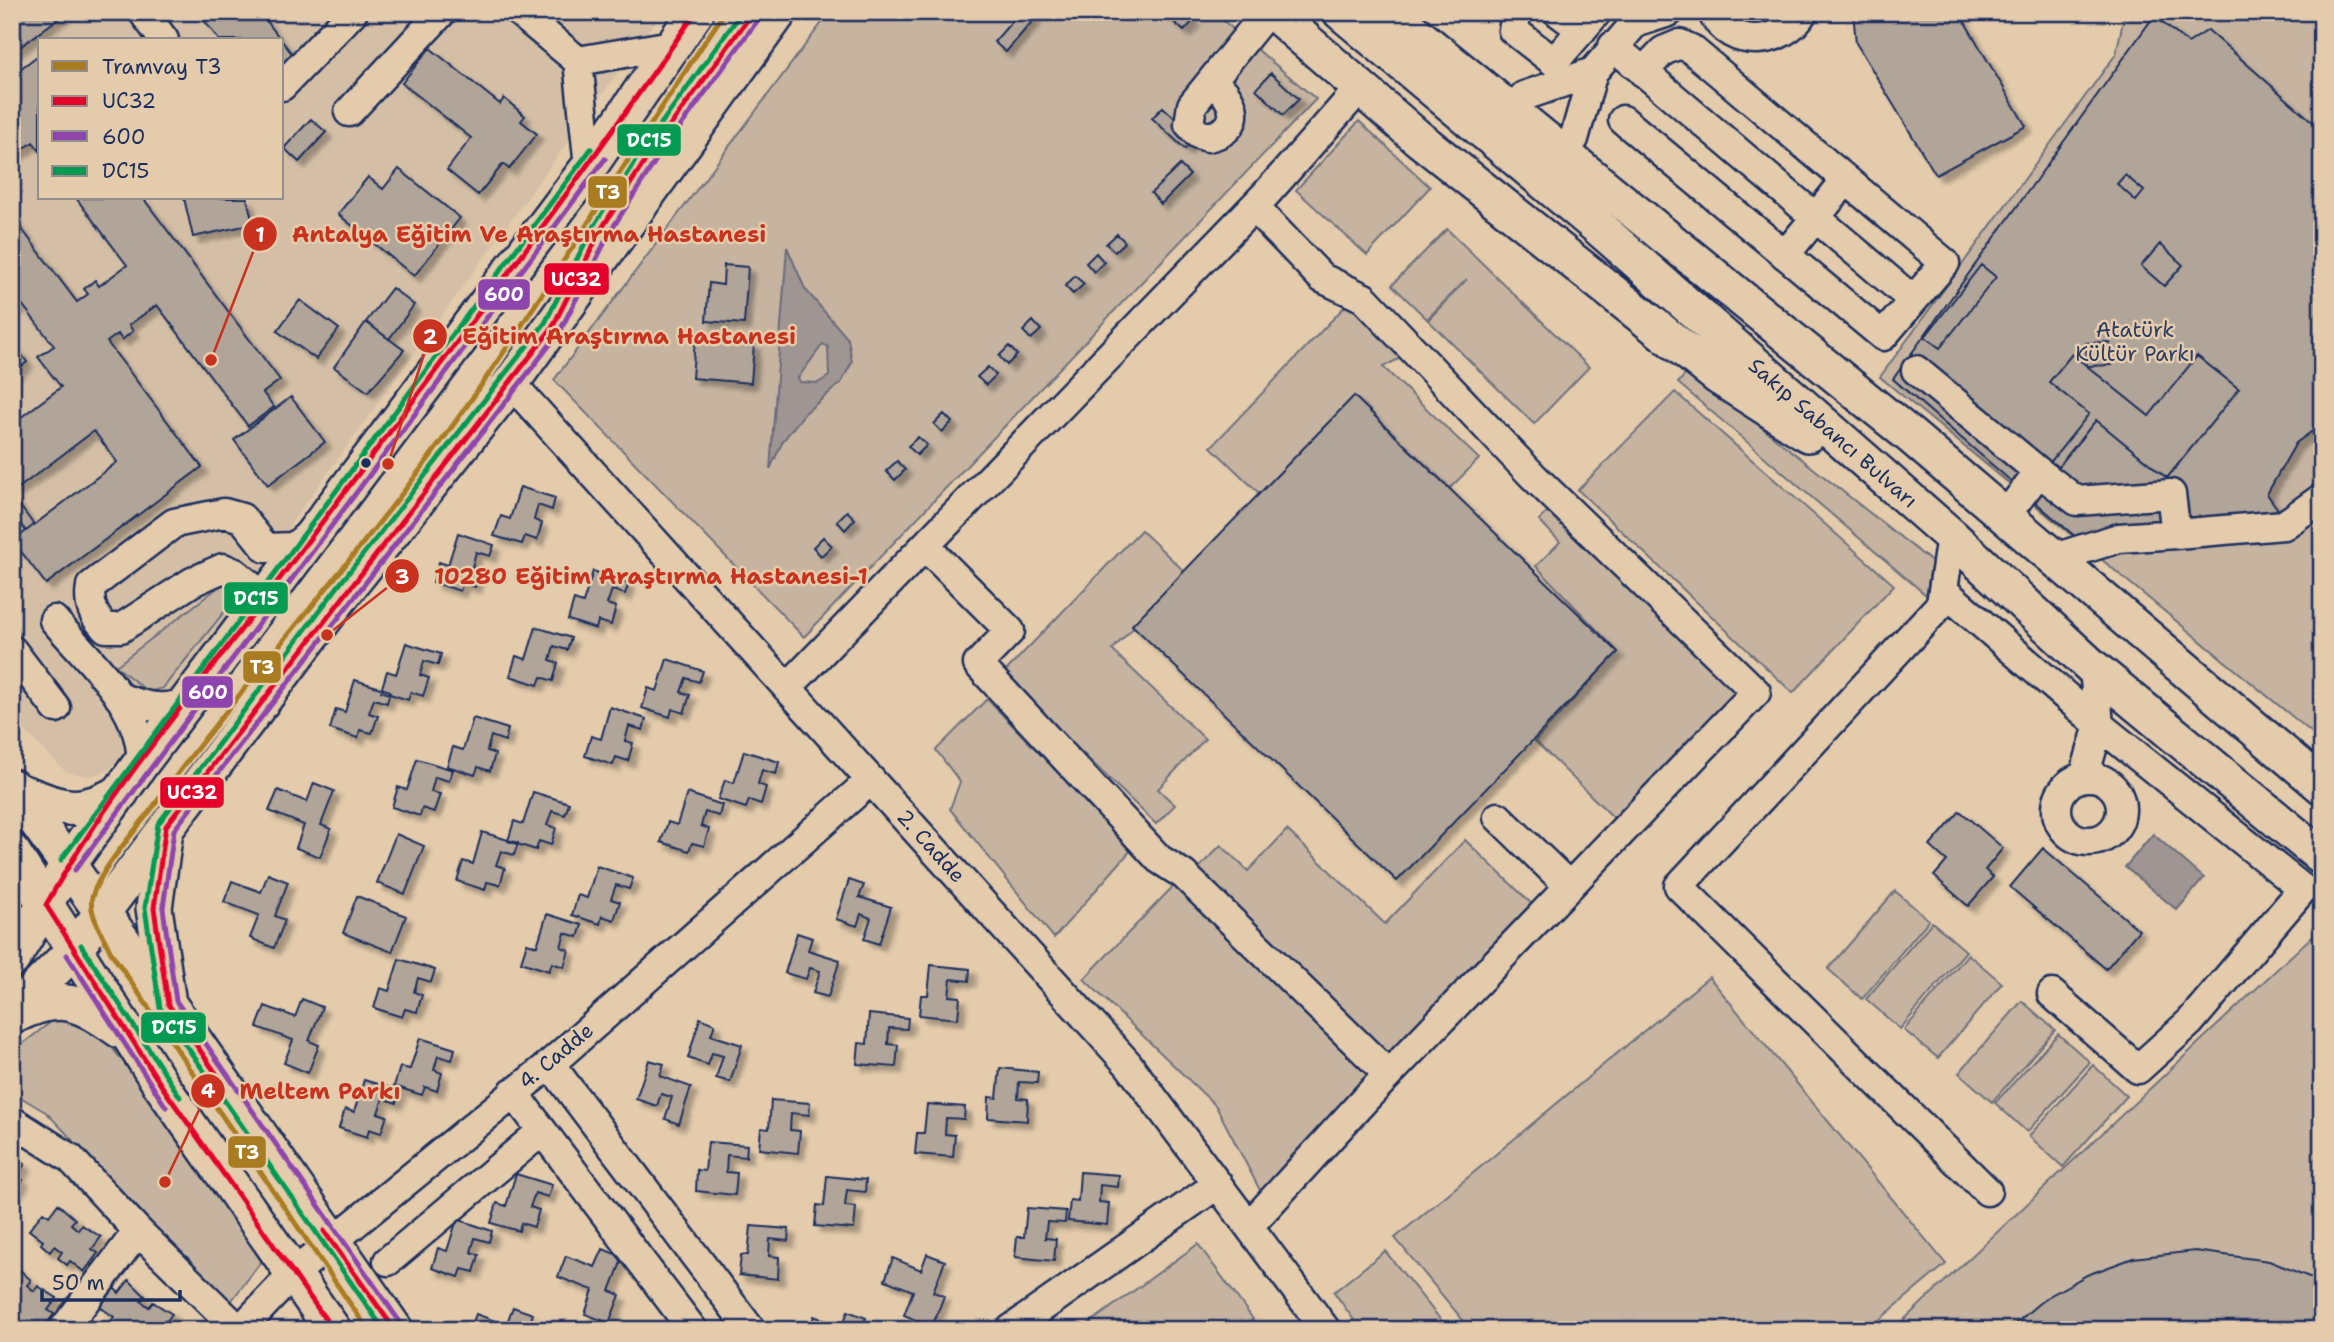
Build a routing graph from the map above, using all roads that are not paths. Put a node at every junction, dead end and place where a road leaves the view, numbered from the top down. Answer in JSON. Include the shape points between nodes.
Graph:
{"nodes":[{"id":1,"x":143,"y":12,"type":"edge"},
{"id":2,"x":353,"y":12,"type":"edge"},
{"id":3,"x":443,"y":12,"type":"edge"},
{"id":4,"x":519,"y":12,"type":"edge"},
{"id":5,"x":696,"y":12,"type":"edge"},
{"id":6,"x":753,"y":12,"type":"edge"},
{"id":7,"x":779,"y":12,"type":"edge"},
{"id":8,"x":1267,"y":12,"type":"edge"},
{"id":9,"x":1273,"y":12,"type":"edge"},
{"id":10,"x":1389,"y":12,"type":"edge"},
{"id":11,"x":1422,"y":12,"type":"edge"},
{"id":12,"x":1517,"y":12,"type":"edge"},
{"id":13,"x":1558,"y":12,"type":"edge"},
{"id":14,"x":1669,"y":12,"type":"edge"},
{"id":15,"x":1712,"y":12,"type":"edge"},
{"id":16,"x":1803,"y":12,"type":"edge"},
{"id":17,"x":1331,"y":17,"type":"edge"},
{"id":18,"x":1592,"y":19,"type":"edge"},
{"id":19,"x":162,"y":38,"type":"edge"},
{"id":20,"x":1618,"y":41,"type":"junction"},
{"id":21,"x":672,"y":45,"type":"junction"},
{"id":22,"x":578,"y":61,"type":"junction"},
{"id":23,"x":1593,"y":72,"type":"junction"},
{"id":24,"x":1643,"y":72,"type":"junction"},
{"id":25,"x":284,"y":84,"type":"edge"},
{"id":26,"x":1360,"y":88,"type":"junction"},
{"id":27,"x":1224,"y":92,"type":"dead end"},
{"id":28,"x":1524,"y":96,"type":"junction"},
{"id":29,"x":349,"y":112,"type":"dead end"},
{"id":30,"x":1623,"y":120,"type":"dead end"},
{"id":31,"x":1574,"y":139,"type":"junction"},
{"id":32,"x":589,"y":167,"type":"junction"},
{"id":33,"x":1846,"y":180,"type":"junction"},
{"id":34,"x":1254,"y":207,"type":"junction"},
{"id":35,"x":1816,"y":218,"type":"junction"},
{"id":36,"x":1785,"y":255,"type":"junction"},
{"id":37,"x":1913,"y":299,"type":"junction"},
{"id":38,"x":552,"y":328,"type":"junction"},
{"id":39,"x":1916,"y":370,"type":"dead end"},
{"id":40,"x":511,"y":383,"type":"junction"},
{"id":41,"x":1912,"y":437,"type":"junction"},
{"id":42,"x":1852,"y":463,"type":"junction"},
{"id":43,"x":2039,"y":472,"type":"junction"},
{"id":44,"x":2322,"y":498,"type":"edge"},
{"id":45,"x":2005,"y":516,"type":"junction"},
{"id":46,"x":326,"y":520,"type":"junction"},
{"id":47,"x":1938,"y":525,"type":"junction"},
{"id":48,"x":2176,"y":534,"type":"junction"},
{"id":49,"x":925,"y":546,"type":"junction"},
{"id":50,"x":2052,"y":559,"type":"junction"},
{"id":51,"x":1943,"y":590,"type":"junction"},
{"id":52,"x":253,"y":615,"type":"junction"},
{"id":53,"x":54,"y":620,"type":"dead end"},
{"id":54,"x":12,"y":650,"type":"edge"},
{"id":55,"x":2094,"y":668,"type":"junction"},
{"id":56,"x":788,"y":688,"type":"junction"},
{"id":57,"x":119,"y":697,"type":"junction"},
{"id":58,"x":187,"y":702,"type":"junction"},
{"id":59,"x":56,"y":708,"type":"dead end"},
{"id":60,"x":2154,"y":718,"type":"junction"},
{"id":61,"x":2099,"y":725,"type":"junction"},
{"id":62,"x":141,"y":763,"type":"junction"},
{"id":63,"x":2084,"y":777,"type":"dead end"},
{"id":64,"x":871,"y":780,"type":"junction"},
{"id":65,"x":2322,"y":786,"type":"edge"},
{"id":66,"x":14,"y":788,"type":"edge"},
{"id":67,"x":121,"y":792,"type":"junction"},
{"id":68,"x":1498,"y":817,"type":"dead end"},
{"id":69,"x":166,"y":826,"type":"junction"},
{"id":70,"x":12,"y":852,"type":"edge"},
{"id":71,"x":2322,"y":857,"type":"edge"},
{"id":72,"x":12,"y":864,"type":"edge"},
{"id":73,"x":68,"y":865,"type":"junction"},
{"id":74,"x":1569,"y":886,"type":"junction"},
{"id":75,"x":46,"y":905,"type":"junction"},
{"id":76,"x":102,"y":911,"type":"junction"},
{"id":77,"x":18,"y":950,"type":"edge"},
{"id":78,"x":74,"y":950,"type":"junction"},
{"id":79,"x":2052,"y":994,"type":"dead end"},
{"id":80,"x":168,"y":1004,"type":"junction"},
{"id":81,"x":12,"y":1015,"type":"edge"},
{"id":82,"x":129,"y":1036,"type":"junction"},
{"id":83,"x":550,"y":1064,"type":"junction"},
{"id":84,"x":1383,"y":1080,"type":"junction"},
{"id":85,"x":513,"y":1092,"type":"junction"},
{"id":86,"x":12,"y":1121,"type":"edge"},
{"id":87,"x":542,"y":1131,"type":"junction"},
{"id":88,"x":1218,"y":1184,"type":"junction"},
{"id":89,"x":1987,"y":1191,"type":"dead end"},
{"id":90,"x":1249,"y":1226,"type":"junction"},
{"id":91,"x":138,"y":1231,"type":"junction"},
{"id":92,"x":331,"y":1242,"type":"junction"},
{"id":93,"x":388,"y":1261,"type":"dead end"},
{"id":94,"x":293,"y":1274,"type":"junction"},
{"id":95,"x":63,"y":1330,"type":"edge"},
{"id":96,"x":239,"y":1330,"type":"edge"},
{"id":97,"x":333,"y":1330,"type":"edge"},
{"id":98,"x":395,"y":1330,"type":"edge"},
{"id":99,"x":694,"y":1330,"type":"edge"},
{"id":100,"x":751,"y":1330,"type":"edge"},
{"id":101,"x":1010,"y":1330,"type":"edge"},
{"id":102,"x":1326,"y":1330,"type":"edge"}],
"edges":[{"from":1,"to":19,"type":"street"},
{"from":2,"to":25,"type":"street"},
{"from":3,"to":29,"type":"street"},
{"from":4,"to":22,"type":"street"},
{"from":5,"to":21,"type":"main road"},
{"from":6,"to":38,"type":"main road","via":[[609,218]]},
{"from":7,"to":38,"type":"main road"},
{"from":8,"to":27,"type":"street","via":[[1192,105],[1189,124],[1198,134],[1208,137],[1229,127],[1235,118]]},
{"from":9,"to":26,"type":"main road"},
{"from":10,"to":41,"type":"main road","name":"Sakıp Sabancı Bulvarı"},
{"from":11,"to":28,"type":"main road"},
{"from":12,"to":18,"type":"street","via":[[1513,30],[1554,62]]},
{"from":13,"to":18,"type":"street"},
{"from":14,"to":20,"type":"street","via":[[1635,23]]},
{"from":15,"to":16,"type":"street","via":[[1730,32],[1749,40],[1770,39],[1788,30]]},
{"from":17,"to":42,"type":"main road","via":[[1512,186]]},
{"from":17,"to":47,"type":"main road","name":"Sakıp Sabancı Bulvarı","via":[[1598,227]]},
{"from":18,"to":20,"type":"street"},
{"from":20,"to":23,"type":"street"},
{"from":20,"to":24,"type":"street"},
{"from":21,"to":22,"type":"street"},
{"from":21,"to":32,"type":"main road"},
{"from":22,"to":32,"type":"street"},
{"from":23,"to":28,"type":"street"},
{"from":23,"to":31,"type":"street"},
{"from":24,"to":33,"type":"street","via":[[1663,51],[1680,44],[1691,49]]},
{"from":24,"to":35,"type":"street"},
{"from":26,"to":34,"type":"street"},
{"from":26,"to":42,"type":"main road","via":[[1719,377]]},
{"from":28,"to":31,"type":"main road"},
{"from":30,"to":36,"type":"street"},
{"from":31,"to":41,"type":"main road","via":[[1701,245]]},
{"from":32,"to":46,"type":"main road"},
{"from":33,"to":35,"type":"street"},
{"from":33,"to":37,"type":"street","via":[[1945,263]]},
{"from":34,"to":49,"type":"street"},
{"from":34,"to":74,"type":"street","via":[[1322,278],[1364,298],[1533,476],[1756,692]]},
{"from":35,"to":36,"type":"street"},
{"from":35,"to":37,"type":"street"},
{"from":36,"to":37,"type":"street","via":[[1883,336]]},
{"from":38,"to":40,"type":"main road"},
{"from":39,"to":43,"type":"street"},
{"from":40,"to":56,"type":"street","name":"2. Cadde"},
{"from":40,"to":69,"type":"main road"},
{"from":41,"to":45,"type":"main road","name":"Sakıp Sabancı Bulvarı"},
{"from":42,"to":47,"type":"main road"},
{"from":43,"to":45,"type":"street"},
{"from":43,"to":48,"type":"street","via":[[2077,501],[2171,494]]},
{"from":44,"to":48,"type":"street","via":[[2284,525]]},
{"from":45,"to":50,"type":"main road","name":"Sakıp Sabancı Bulvarı"},
{"from":46,"to":52,"type":"main road"},
{"from":46,"to":52,"type":"street","via":[[294,548],[266,548],[242,518],[224,513],[174,523],[91,586],[89,597],[96,619],[106,628],[121,628],[192,582],[223,568],[254,589]]},
{"from":47,"to":51,"type":"street"},
{"from":47,"to":55,"type":"main road","name":"Sakıp Sabancı Bulvarı"},
{"from":48,"to":50,"type":"street","via":[[2119,538]]},
{"from":49,"to":56,"type":"street"},
{"from":49,"to":84,"type":"street","via":[[1010,631],[978,664],[1158,859],[1184,875],[1381,1067]]},
{"from":50,"to":65,"type":"main road","name":"Sakıp Sabancı Bulvarı"},
{"from":51,"to":61,"type":"street"},
{"from":51,"to":89,"type":"street","via":[[1941,604],[1679,886]]},
{"from":52,"to":58,"type":"main road"},
{"from":53,"to":57,"type":"street"},
{"from":54,"to":59,"type":"street"},
{"from":55,"to":60,"type":"main road","name":"Sakıp Sabancı Bulvarı"},
{"from":55,"to":61,"type":"street"},
{"from":56,"to":64,"type":"street","name":"2. Cadde"},
{"from":57,"to":58,"type":"street","via":[[150,708]]},
{"from":57,"to":62,"type":"street","via":[[142,745]]},
{"from":58,"to":62,"type":"main road"},
{"from":60,"to":61,"type":"street"},
{"from":60,"to":71,"type":"main road","name":"Sakıp Sabancı Bulvarı"},
{"from":61,"to":63,"type":"street"},
{"from":61,"to":79,"type":"street","via":[[2303,889],[2190,1022],[2138,1069]]},
{"from":62,"to":67,"type":"main road"},
{"from":64,"to":83,"type":"street","name":"4. Cadde"},
{"from":64,"to":88,"type":"street","name":"2. Cadde","via":[[1128,1064]]},
{"from":66,"to":67,"type":"main road","via":[[70,810],[99,804]]},
{"from":66,"to":73,"type":"main road"},
{"from":67,"to":73,"type":"main road"},
{"from":68,"to":74,"type":"street"},
{"from":69,"to":76,"type":"main road"},
{"from":69,"to":80,"type":"main road","via":[[155,908]]},
{"from":70,"to":75,"type":"main road"},
{"from":72,"to":77,"type":"main road","via":[[21,898]]},
{"from":73,"to":75,"type":"main road"},
{"from":73,"to":76,"type":"main road"},
{"from":74,"to":84,"type":"street"},
{"from":75,"to":77,"type":"main road"},
{"from":75,"to":78,"type":"main road"},
{"from":76,"to":78,"type":"main road"},
{"from":76,"to":80,"type":"main road"},
{"from":78,"to":81,"type":"main road"},
{"from":78,"to":82,"type":"main road"},
{"from":80,"to":92,"type":"main road"},
{"from":81,"to":82,"type":"main road","via":[[57,1001],[79,1004]]},
{"from":82,"to":94,"type":"main road"},
{"from":83,"to":85,"type":"street","name":"4. Cadde"},
{"from":83,"to":100,"type":"street"},
{"from":84,"to":90,"type":"street"},
{"from":85,"to":87,"type":"street"},
{"from":85,"to":92,"type":"street","name":"4. Cadde"},
{"from":86,"to":91,"type":"street","via":[[70,1158]]},
{"from":87,"to":93,"type":"street"},
{"from":87,"to":99,"type":"street"},
{"from":88,"to":90,"type":"street","name":"2. Cadde"},
{"from":88,"to":101,"type":"street"},
{"from":90,"to":102,"type":"street","name":"2. Cadde"},
{"from":91,"to":95,"type":"street"},
{"from":91,"to":96,"type":"street"},
{"from":92,"to":94,"type":"street","name":"4. Cadde"},
{"from":92,"to":98,"type":"main road"},
{"from":94,"to":96,"type":"street","name":"4. Cadde"},
{"from":94,"to":97,"type":"main road"}]}
